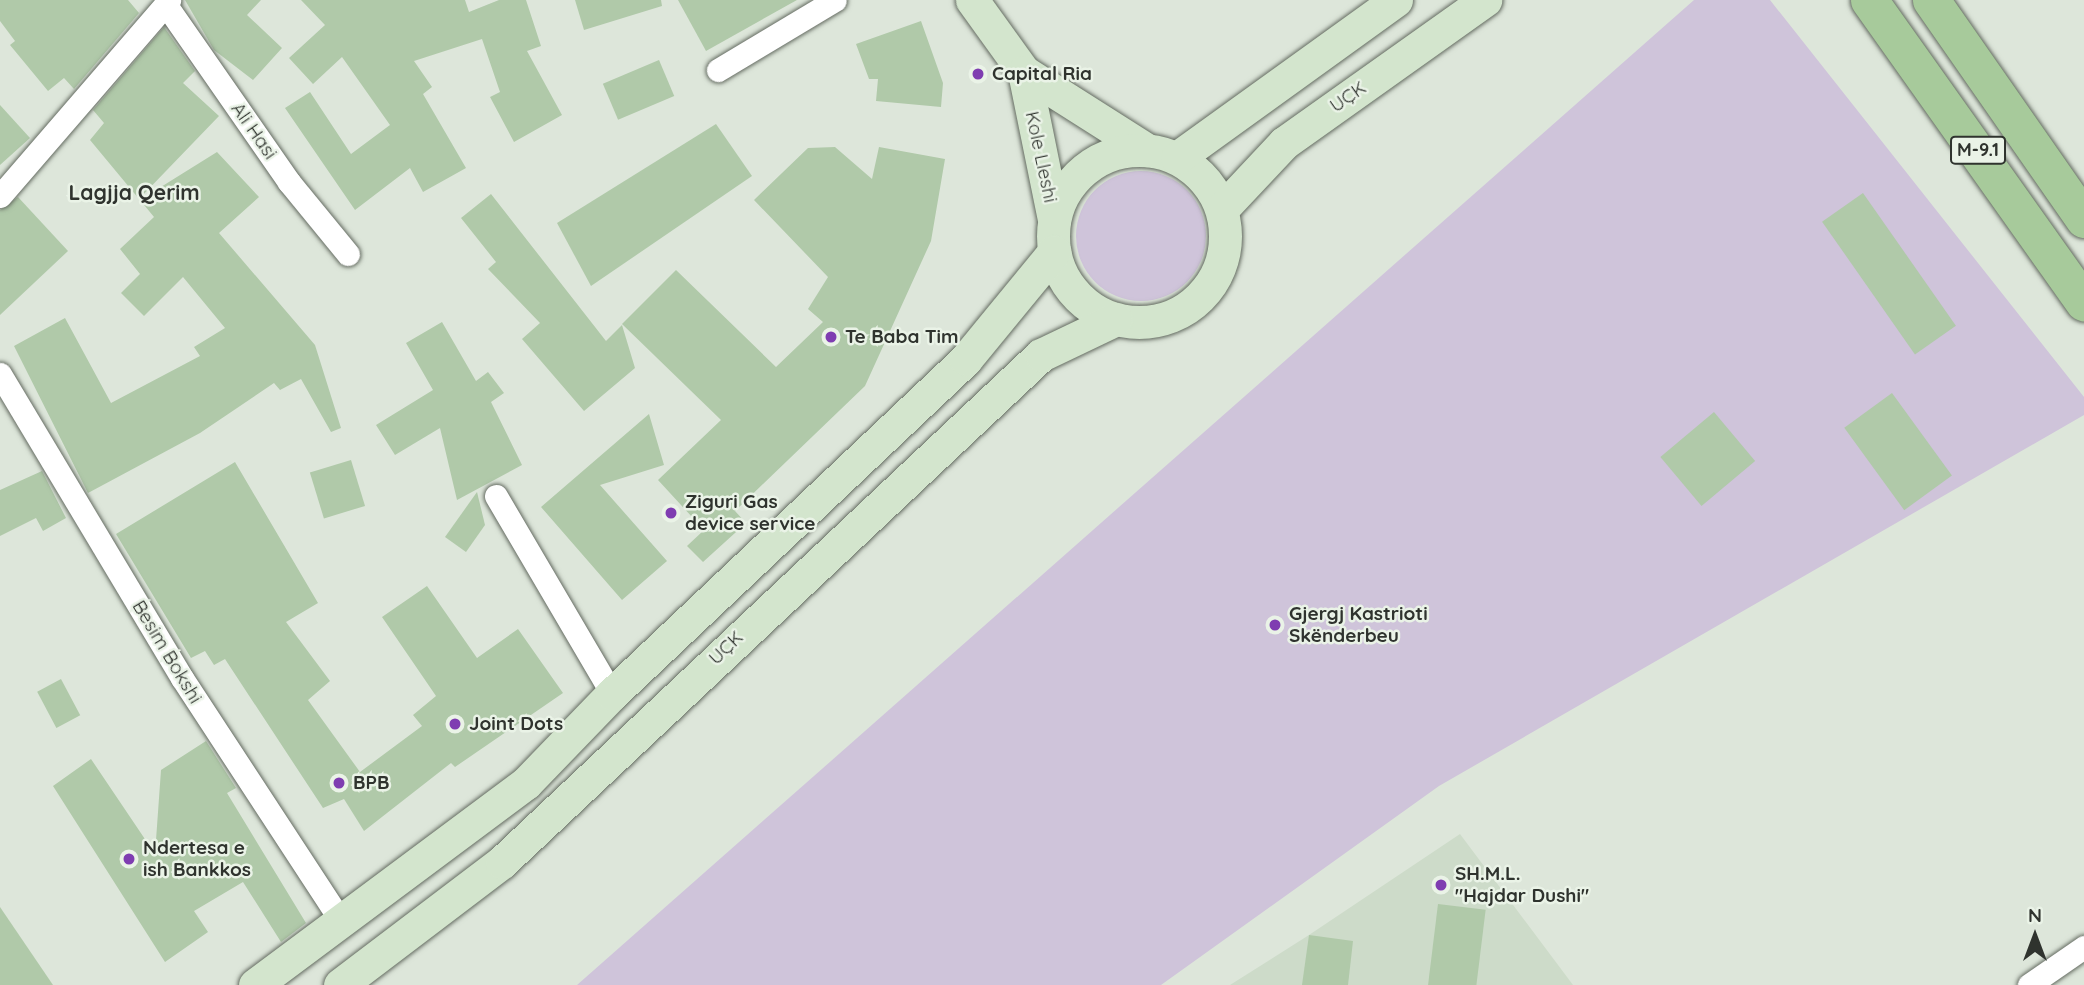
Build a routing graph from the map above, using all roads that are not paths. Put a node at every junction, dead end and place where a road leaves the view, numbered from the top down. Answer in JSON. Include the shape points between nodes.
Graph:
{"nodes":[{"id":1,"x":835,"y":0,"type":"edge"},
{"id":2,"x":972,"y":0,"type":"edge"},
{"id":3,"x":1396,"y":0,"type":"edge"},
{"id":4,"x":1485,"y":0,"type":"edge"},
{"id":5,"x":1869,"y":0,"type":"edge"},
{"id":6,"x":1931,"y":0,"type":"edge"},
{"id":7,"x":168,"y":2,"type":"edge"},
{"id":8,"x":718,"y":70,"type":"dead end"},
{"id":9,"x":1024,"y":72,"type":"junction"},
{"id":10,"x":1162,"y":154,"type":"junction"},
{"id":11,"x":0,"y":196,"type":"edge"},
{"id":12,"x":1223,"y":208,"type":"junction"},
{"id":13,"x":2084,"y":219,"type":"edge"},
{"id":14,"x":1054,"y":236,"type":"junction"},
{"id":15,"x":348,"y":254,"type":"dead end"},
{"id":16,"x":2084,"y":302,"type":"edge"},
{"id":17,"x":1116,"y":319,"type":"junction"},
{"id":18,"x":0,"y":374,"type":"edge"},
{"id":19,"x":496,"y":496,"type":"dead end"},
{"id":20,"x":612,"y":694,"type":"junction"},
{"id":21,"x":343,"y":924,"type":"junction"},
{"id":22,"x":2084,"y":947,"type":"edge"},
{"id":23,"x":346,"y":983,"type":"edge"},
{"id":24,"x":255,"y":985,"type":"edge"},
{"id":25,"x":2029,"y":985,"type":"edge"}],
"edges":[{"from":1,"to":8,"type":"street"},
{"from":2,"to":9,"type":"street"},
{"from":3,"to":10,"type":"street"},
{"from":4,"to":12,"type":"street","name":"UÇK","via":[[1284,143]]},
{"from":5,"to":16,"type":"main road","number":"M-9.1"},
{"from":6,"to":13,"type":"main road","number":"M-9.1"},
{"from":7,"to":11,"type":"street","name":"Ali Hasi"},
{"from":7,"to":15,"type":"street","name":"Ali Hasi","via":[[289,182]]},
{"from":9,"to":10,"type":"street","name":"Kole Lleshi"},
{"from":9,"to":14,"type":"street","name":"Kole Lleshi"},
{"from":10,"to":12,"type":"street","via":[[1203,177]]},
{"from":10,"to":14,"type":"street","via":[[1115,153],[1087,167],[1065,191]]},
{"from":12,"to":17,"type":"street","name":"UÇK","via":[[1220,266],[1204,293],[1179,312],[1148,321]]},
{"from":14,"to":17,"type":"street","name":"UÇK","via":[[1080,297]]},
{"from":14,"to":20,"type":"street","via":[[967,359]]},
{"from":17,"to":23,"type":"street","name":"UÇK","via":[[1041,355],[502,862]]},
{"from":18,"to":21,"type":"street","name":"Besim Bokshi","via":[[182,678]]},
{"from":19,"to":20,"type":"street"},
{"from":20,"to":21,"type":"street","via":[[526,783]]},
{"from":21,"to":24,"type":"street"},
{"from":22,"to":25,"type":"street"}]}
